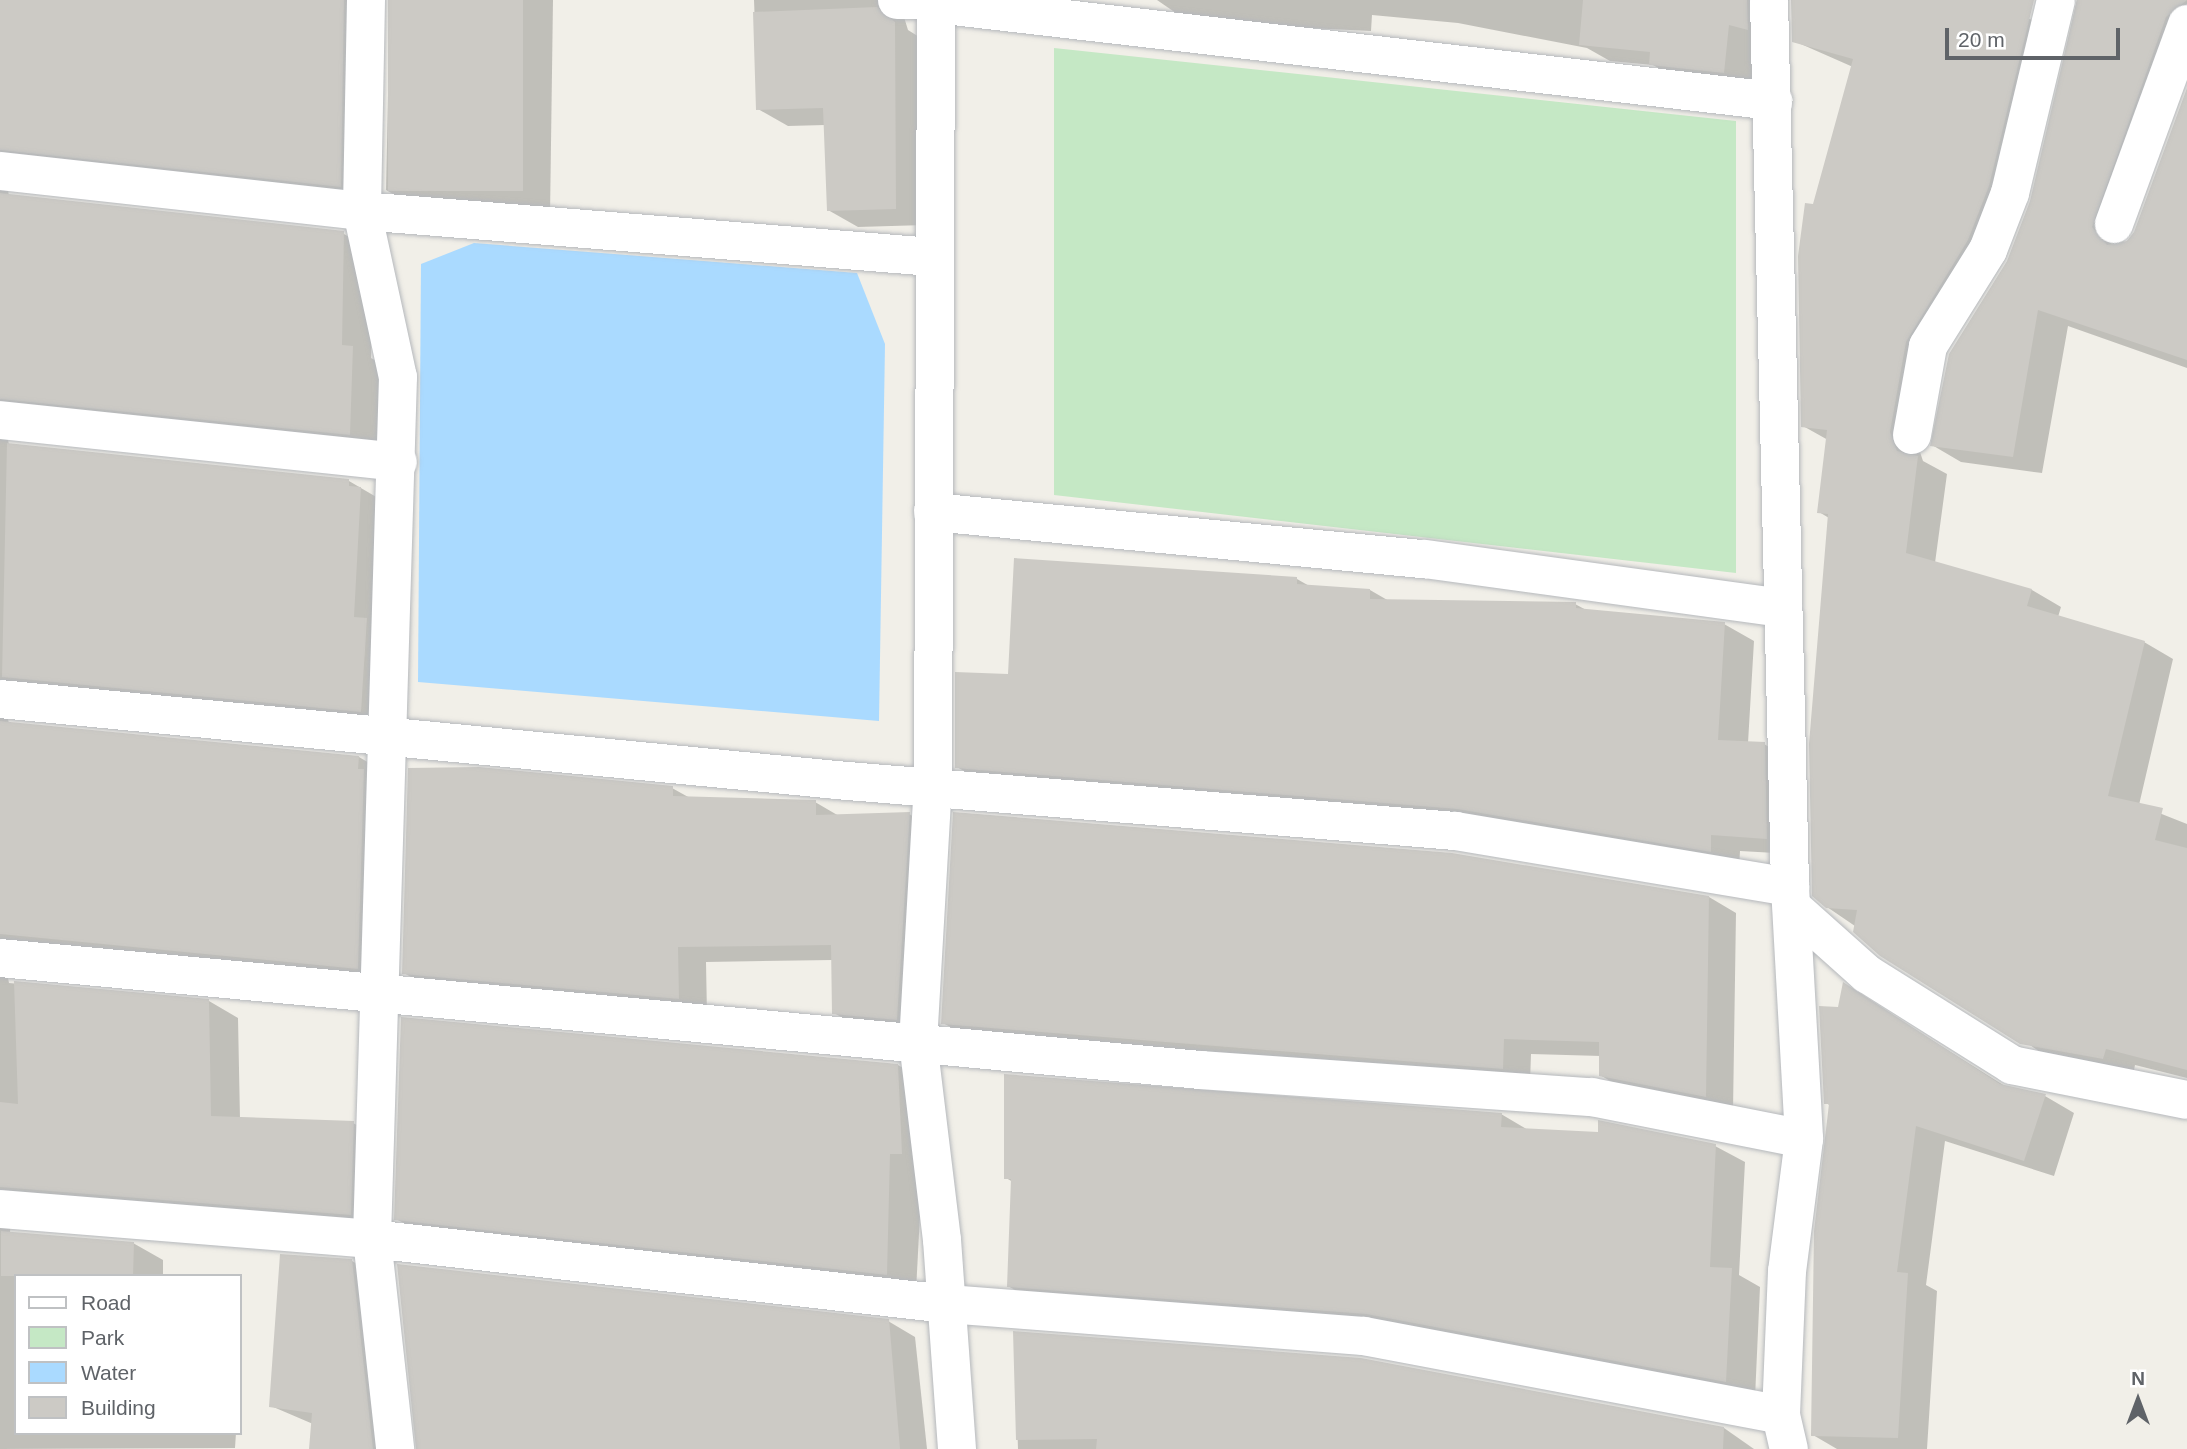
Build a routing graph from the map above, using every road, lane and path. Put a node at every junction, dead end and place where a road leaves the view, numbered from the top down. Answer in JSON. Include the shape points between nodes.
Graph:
{"nodes":[{"id":1,"x":366,"y":0,"type":"edge"},
{"id":2,"x":897,"y":0,"type":"edge"},
{"id":3,"x":1769,"y":0,"type":"edge"},
{"id":4,"x":2056,"y":0,"type":"edge"},
{"id":5,"x":936,"y":2,"type":"edge"},
{"id":6,"x":2187,"y":24,"type":"edge"},
{"id":7,"x":1773,"y":101,"type":"junction"},
{"id":8,"x":0,"y":171,"type":"edge"},
{"id":9,"x":362,"y":211,"type":"junction"},
{"id":10,"x":2114,"y":224,"type":"dead end"},
{"id":11,"x":933,"y":257,"type":"junction"},
{"id":12,"x":0,"y":420,"type":"edge"},
{"id":13,"x":1912,"y":435,"type":"dead end"},
{"id":14,"x":398,"y":462,"type":"junction"},
{"id":15,"x":933,"y":512,"type":"junction"},
{"id":16,"x":1783,"y":608,"type":"junction"},
{"id":17,"x":0,"y":699,"type":"edge"},
{"id":18,"x":392,"y":736,"type":"junction"},
{"id":19,"x":933,"y":786,"type":"junction"},
{"id":20,"x":1791,"y":897,"type":"junction"},
{"id":21,"x":0,"y":958,"type":"edge"},
{"id":22,"x":383,"y":997,"type":"junction"},
{"id":23,"x":918,"y":1044,"type":"junction"},
{"id":24,"x":2187,"y":1100,"type":"edge"},
{"id":25,"x":1804,"y":1139,"type":"junction"},
{"id":26,"x":0,"y":1209,"type":"edge"},
{"id":27,"x":372,"y":1239,"type":"junction"},
{"id":28,"x":947,"y":1304,"type":"junction"},
{"id":29,"x":1785,"y":1432,"type":"edge"},
{"id":30,"x":394,"y":1449,"type":"edge"},
{"id":31,"x":957,"y":1449,"type":"edge"}],
"edges":[{"from":1,"to":9,"type":"street"},
{"from":2,"to":5,"type":"street"},
{"from":3,"to":7,"type":"street"},
{"from":4,"to":13,"type":"street","via":[[2010,193],[1988,250],[1928,346]]},
{"from":5,"to":7,"type":"street"},
{"from":5,"to":11,"type":"street"},
{"from":6,"to":10,"type":"street"},
{"from":7,"to":16,"type":"street"},
{"from":8,"to":9,"type":"street"},
{"from":9,"to":11,"type":"street"},
{"from":9,"to":14,"type":"street","via":[[398,377]]},
{"from":11,"to":15,"type":"street"},
{"from":12,"to":14,"type":"street"},
{"from":14,"to":18,"type":"street"},
{"from":15,"to":16,"type":"street","via":[[1425,559]]},
{"from":15,"to":19,"type":"street"},
{"from":16,"to":20,"type":"street"},
{"from":17,"to":18,"type":"street"},
{"from":18,"to":19,"type":"street"},
{"from":18,"to":22,"type":"street"},
{"from":19,"to":20,"type":"street","via":[[1455,831]]},
{"from":19,"to":23,"type":"street"},
{"from":20,"to":24,"type":"street","via":[[1867,974],[2012,1065]]},
{"from":20,"to":25,"type":"street"},
{"from":21,"to":22,"type":"street"},
{"from":22,"to":23,"type":"street"},
{"from":22,"to":27,"type":"street"},
{"from":23,"to":25,"type":"street","via":[[1592,1097]]},
{"from":23,"to":28,"type":"street"},
{"from":25,"to":29,"type":"street","via":[[1787,1271]]},
{"from":26,"to":27,"type":"street"},
{"from":27,"to":28,"type":"street"},
{"from":27,"to":30,"type":"street"},
{"from":28,"to":29,"type":"street","via":[[1364,1336]]},
{"from":28,"to":31,"type":"street"}]}
